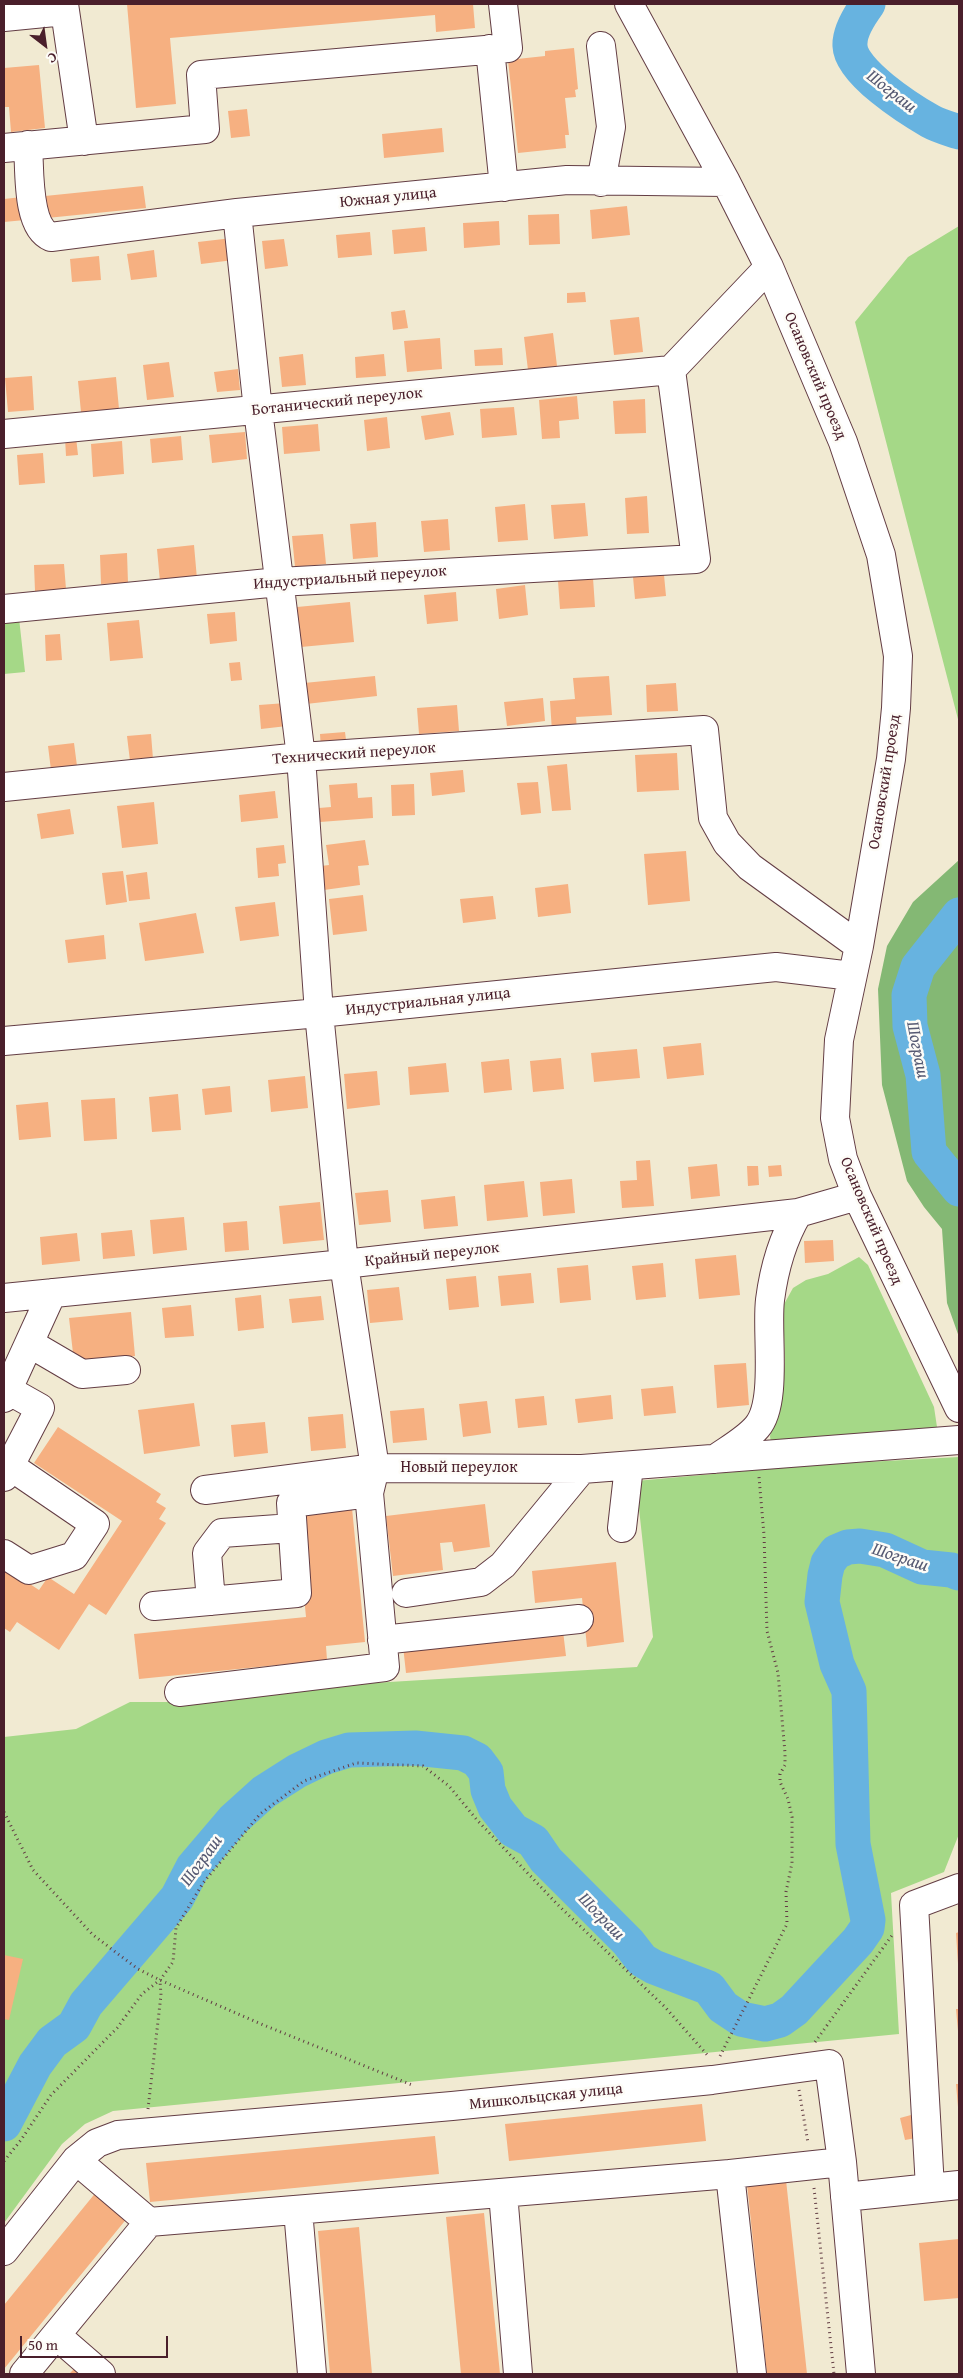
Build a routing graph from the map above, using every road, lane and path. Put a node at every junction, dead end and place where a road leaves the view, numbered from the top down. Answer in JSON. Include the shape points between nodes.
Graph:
{"nodes":[{"id":1,"x":503,"y":4,"type":"edge"},
{"id":2,"x":629,"y":4,"type":"edge"},
{"id":3,"x":65,"y":7,"type":"edge"},
{"id":4,"x":4,"y":17,"type":"edge"},
{"id":5,"x":601,"y":46,"type":"dead end"},
{"id":6,"x":490,"y":49,"type":"junction"},
{"id":7,"x":84,"y":141,"type":"junction"},
{"id":8,"x":16,"y":146,"type":"edge"},
{"id":9,"x":601,"y":182,"type":"junction"},
{"id":10,"x":726,"y":182,"type":"junction"},
{"id":11,"x":504,"y":187,"type":"junction"},
{"id":12,"x":237,"y":214,"type":"junction"},
{"id":13,"x":769,"y":267,"type":"junction"},
{"id":14,"x":670,"y":370,"type":"junction"},
{"id":15,"x":258,"y":410,"type":"junction"},
{"id":16,"x":4,"y":434,"type":"edge"},
{"id":17,"x":279,"y":582,"type":"junction"},
{"id":18,"x":4,"y":610,"type":"edge"},
{"id":19,"x":300,"y":757,"type":"junction"},
{"id":20,"x":4,"y":787,"type":"edge"},
{"id":21,"x":859,"y":946,"type":"junction"},
{"id":22,"x":852,"y":976,"type":"junction"},
{"id":23,"x":319,"y":1013,"type":"junction"},
{"id":24,"x":4,"y":1041,"type":"edge"},
{"id":25,"x":858,"y":1196,"type":"junction"},
{"id":26,"x":798,"y":1213,"type":"junction"},
{"id":27,"x":344,"y":1264,"type":"junction"},
{"id":28,"x":52,"y":1293,"type":"junction"},
{"id":29,"x":4,"y":1298,"type":"edge"},
{"id":30,"x":29,"y":1343,"type":"junction"},
{"id":31,"x":126,"y":1370,"type":"dead end"},
{"id":32,"x":6,"y":1394,"type":"edge"},
{"id":33,"x":959,"y":1408,"type":"edge"},
{"id":34,"x":959,"y":1440,"type":"edge"},
{"id":35,"x":762,"y":1456,"type":"junction"},
{"id":36,"x":714,"y":1460,"type":"junction"},
{"id":37,"x":629,"y":1466,"type":"junction"},
{"id":38,"x":582,"y":1469,"type":"junction"},
{"id":39,"x":7,"y":1471,"type":"edge"},
{"id":40,"x":372,"y":1481,"type":"junction"},
{"id":41,"x":206,"y":1490,"type":"dead end"},
{"id":42,"x":292,"y":1528,"type":"junction"},
{"id":43,"x":622,"y":1528,"type":"dead end"},
{"id":44,"x":4,"y":1554,"type":"edge"},
{"id":45,"x":406,"y":1593,"type":"dead end"},
{"id":46,"x":211,"y":1601,"type":"junction"},
{"id":47,"x":154,"y":1606,"type":"dead end"},
{"id":48,"x":579,"y":1620,"type":"dead end"},
{"id":49,"x":382,"y":1640,"type":"junction"},
{"id":50,"x":179,"y":1692,"type":"dead end"},
{"id":51,"x":4,"y":1812,"type":"edge"},
{"id":52,"x":959,"y":1888,"type":"edge"},
{"id":53,"x":160,"y":1980,"type":"junction"},
{"id":54,"x":722,"y":2050,"type":"dead end"},
{"id":55,"x":712,"y":2080,"type":"junction"},
{"id":56,"x":416,"y":2087,"type":"dead end"},
{"id":57,"x":143,"y":2131,"type":"junction"},
{"id":58,"x":4,"y":2160,"type":"edge"},
{"id":59,"x":76,"y":2160,"type":"junction"},
{"id":60,"x":842,"y":2162,"type":"junction"},
{"id":61,"x":730,"y":2174,"type":"junction"},
{"id":62,"x":959,"y":2185,"type":"edge"},
{"id":63,"x":930,"y":2188,"type":"junction"},
{"id":64,"x":503,"y":2194,"type":"junction"},
{"id":65,"x":845,"y":2197,"type":"junction"},
{"id":66,"x":298,"y":2210,"type":"junction"},
{"id":67,"x":149,"y":2222,"type":"junction"},
{"id":68,"x":4,"y":2251,"type":"edge"},
{"id":69,"x":56,"y":2335,"type":"junction"},
{"id":70,"x":24,"y":2374,"type":"edge"},
{"id":71,"x":101,"y":2374,"type":"edge"},
{"id":72,"x":312,"y":2374,"type":"edge"},
{"id":73,"x":518,"y":2374,"type":"edge"},
{"id":74,"x":752,"y":2374,"type":"edge"},
{"id":75,"x":861,"y":2374,"type":"edge"}],
"edges":[{"from":1,"to":6,"type":"street","via":[[508,48]]},
{"from":2,"to":10,"type":"street","name":"Осановский проезд"},
{"from":3,"to":4,"type":"street"},
{"from":3,"to":7,"type":"street"},
{"from":5,"to":9,"type":"street","via":[[611,127]]},
{"from":6,"to":7,"type":"street","via":[[201,75],[205,128]]},
{"from":6,"to":11,"type":"street"},
{"from":7,"to":8,"type":"street"},
{"from":8,"to":12,"type":"street","name":"Южная улица","via":[[34,216],[40,230],[51,237]]},
{"from":9,"to":10,"type":"street","name":"Южная улица"},
{"from":9,"to":11,"type":"street","name":"Южная улица","via":[[567,180]]},
{"from":10,"to":13,"type":"street","name":"Осановский проезд"},
{"from":11,"to":12,"type":"street","name":"Южная улица"},
{"from":12,"to":15,"type":"street"},
{"from":13,"to":14,"type":"street"},
{"from":13,"to":21,"type":"street","name":"Осановский проезд","via":[[843,442],[882,555],[897,646],[891,759]]},
{"from":14,"to":15,"type":"street","name":"Ботанический переулок"},
{"from":14,"to":17,"type":"street","name":"Индустриальный переулок","via":[[696,559]]},
{"from":15,"to":16,"type":"street","name":"Ботанический переулок"},
{"from":15,"to":17,"type":"street"},
{"from":17,"to":18,"type":"street","name":"Индустриальный переулок"},
{"from":17,"to":19,"type":"street"},
{"from":19,"to":20,"type":"street","name":"Технический переулок"},
{"from":19,"to":21,"type":"street","name":"Технический переулок","via":[[704,730],[714,818],[727,843],[750,866]]},
{"from":19,"to":23,"type":"street"},
{"from":21,"to":22,"type":"street","name":"Осановский проезд"},
{"from":22,"to":23,"type":"street","name":"Индустриальная улица","via":[[776,967]]},
{"from":22,"to":25,"type":"street","name":"Осановский проезд","via":[[839,1040],[835,1118],[843,1159]]},
{"from":23,"to":24,"type":"street","name":"Индустриальная улица"},
{"from":23,"to":27,"type":"street"},
{"from":25,"to":26,"type":"street","name":"Крайный переулок"},
{"from":25,"to":33,"type":"street","name":"Осановский проезд"},
{"from":26,"to":27,"type":"street","name":"Крайный переулок"},
{"from":26,"to":36,"type":"street","via":[[785,1236],[770,1300],[769,1399],[759,1426]]},
{"from":27,"to":28,"type":"street","name":"Крайный переулок"},
{"from":27,"to":40,"type":"street"},
{"from":28,"to":29,"type":"street","name":"Крайный переулок"},
{"from":28,"to":30,"type":"street"},
{"from":30,"to":31,"type":"street","via":[[82,1374]]},
{"from":30,"to":32,"type":"street"},
{"from":32,"to":39,"type":"street","via":[[40,1408]]},
{"from":34,"to":35,"type":"street","name":"Новый переулок"},
{"from":35,"to":36,"type":"street","name":"Новый переулок"},
{"from":35,"to":54,"type":"path","via":[[759,1476],[767,1632],[778,1673],[785,1753],[780,1782],[792,1817],[792,1863],[786,1892],[787,1924]]},
{"from":36,"to":37,"type":"street","name":"Новый переулок"},
{"from":37,"to":38,"type":"street","name":"Новый переулок"},
{"from":37,"to":43,"type":"street"},
{"from":38,"to":40,"type":"street","name":"Новый переулок"},
{"from":38,"to":45,"type":"street","via":[[503,1565],[481,1582]]},
{"from":39,"to":44,"type":"street","via":[[95,1524],[74,1556],[29,1570]]},
{"from":40,"to":41,"type":"street","name":"Новый переулок"},
{"from":40,"to":42,"type":"street","via":[[290,1503]]},
{"from":40,"to":49,"type":"street"},
{"from":42,"to":46,"type":"street","via":[[222,1533],[207,1553]]},
{"from":42,"to":46,"type":"street","via":[[296,1593]]},
{"from":46,"to":47,"type":"street"},
{"from":48,"to":49,"type":"street"},
{"from":49,"to":50,"type":"street","via":[[385,1667]]},
{"from":51,"to":53,"type":"path","via":[[33,1870],[93,1935],[138,1969]]},
{"from":52,"to":63,"type":"street","via":[[914,1905]]},
{"from":53,"to":55,"type":"path","via":[[173,1962],[176,1928],[203,1883],[260,1814],[304,1781],[356,1763],[423,1766],[449,1786],[558,1906],[693,2036],[711,2060]]},
{"from":53,"to":56,"type":"path"},
{"from":53,"to":57,"type":"path","via":[[149,2103]]},
{"from":53,"to":58,"type":"path","via":[[142,1994],[117,2028],[51,2095]]},
{"from":55,"to":57,"type":"street","name":"Мишкольцская улица","via":[[452,2106]]},
{"from":55,"to":60,"type":"street","name":"Мишкольцская улица","via":[[829,2064]]},
{"from":57,"to":59,"type":"street","name":"Мишкольцская улица","via":[[118,2134],[96,2143]]},
{"from":59,"to":67,"type":"street"},
{"from":59,"to":68,"type":"street","name":"Мишкольцская улица"},
{"from":60,"to":61,"type":"street"},
{"from":60,"to":65,"type":"street","name":"Мишкольцская улица"},
{"from":61,"to":64,"type":"street"},
{"from":61,"to":74,"type":"street"},
{"from":62,"to":63,"type":"street"},
{"from":63,"to":65,"type":"street"},
{"from":64,"to":66,"type":"street"},
{"from":64,"to":73,"type":"street"},
{"from":65,"to":75,"type":"street","name":"Мишкольцская улица"},
{"from":66,"to":67,"type":"street"},
{"from":66,"to":72,"type":"street"},
{"from":67,"to":69,"type":"street"},
{"from":69,"to":70,"type":"street"},
{"from":69,"to":71,"type":"street"}]}
